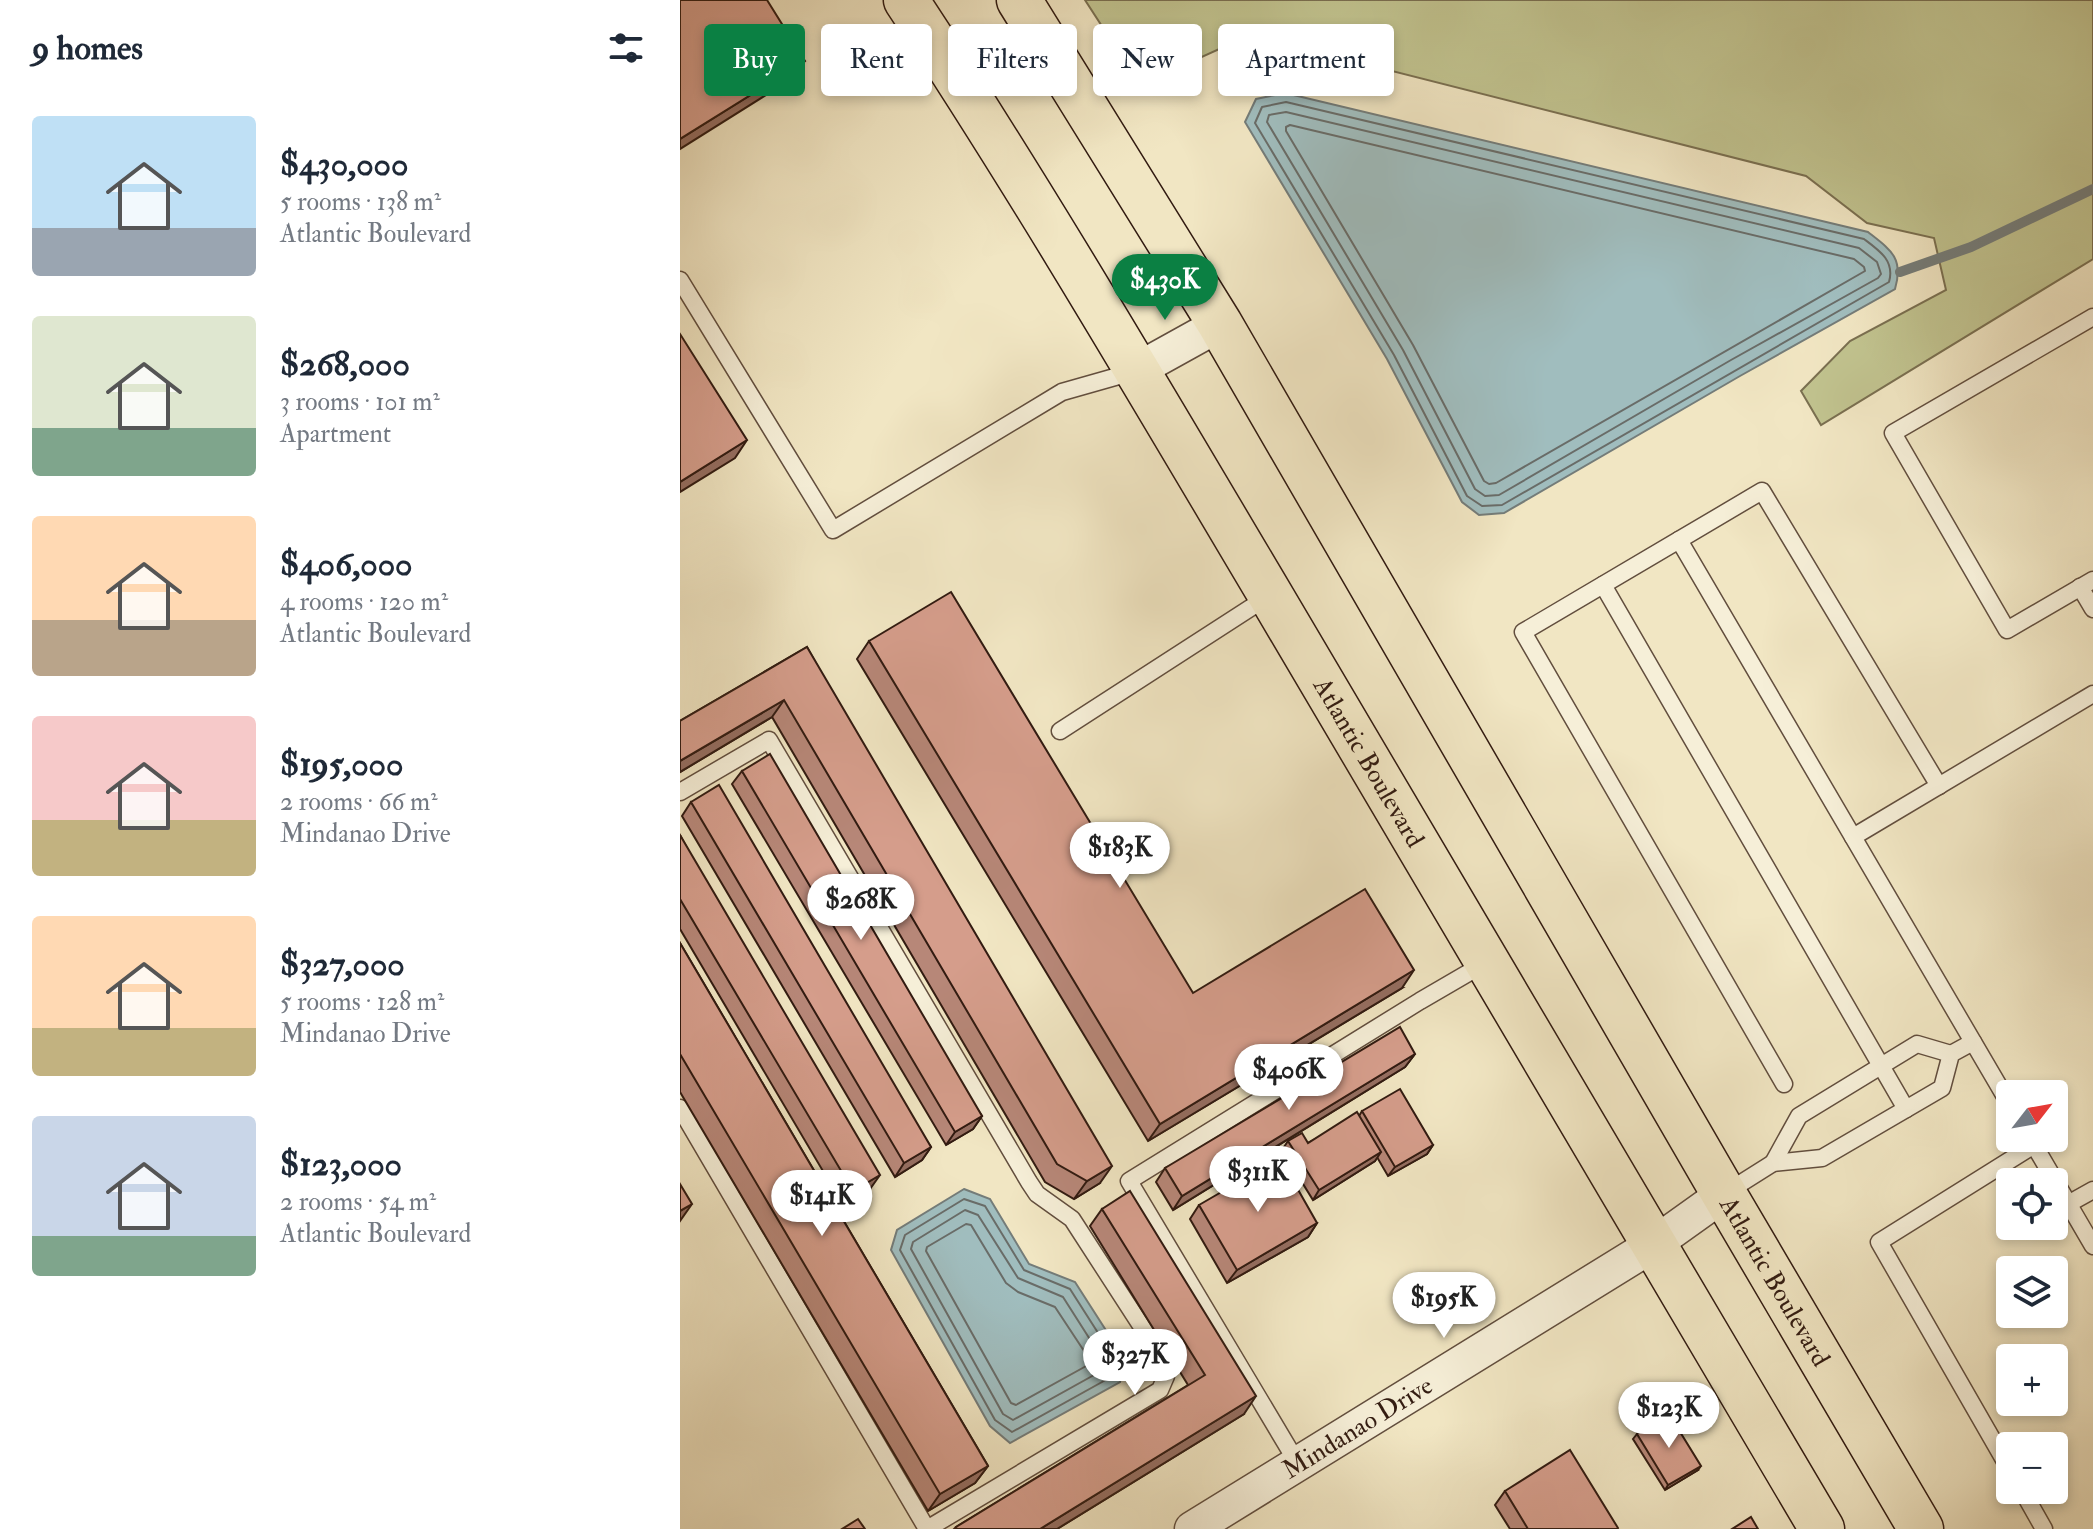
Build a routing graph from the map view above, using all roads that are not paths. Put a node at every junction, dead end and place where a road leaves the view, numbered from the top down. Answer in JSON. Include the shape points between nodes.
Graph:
{"nodes":[{"id":1,"x":906,"y":0,"type":"edge"},
{"id":2,"x":1019,"y":0,"type":"edge"},
{"id":3,"x":680,"y":280,"type":"edge"},
{"id":4,"x":2093,"y":317,"type":"edge"},
{"id":5,"x":1220,"y":324,"type":"junction"},
{"id":6,"x":1137,"y":370,"type":"junction"},
{"id":7,"x":1679,"y":540,"type":"junction"},
{"id":8,"x":2087,"y":583,"type":"edge"},
{"id":9,"x":1603,"y":585,"type":"junction"},
{"id":10,"x":1270,"y":595,"type":"junction"},
{"id":11,"x":2093,"y":609,"type":"edge"},
{"id":12,"x":2093,"y":694,"type":"edge"},
{"id":13,"x":1060,"y":731,"type":"dead end"},
{"id":14,"x":1939,"y":786,"type":"junction"},
{"id":15,"x":680,"y":792,"type":"edge"},
{"id":16,"x":1853,"y":837,"type":"junction"},
{"id":17,"x":1488,"y":961,"type":"junction"},
{"id":18,"x":1973,"y":1042,"type":"junction"},
{"id":19,"x":1951,"y":1054,"type":"junction"},
{"id":20,"x":1881,"y":1065,"type":"junction"},
{"id":21,"x":1996,"y":1081,"type":"edge"},
{"id":22,"x":1784,"y":1084,"type":"dead end"},
{"id":23,"x":680,"y":1108,"type":"edge"},
{"id":24,"x":1906,"y":1109,"type":"junction"},
{"id":25,"x":2017,"y":1152,"type":"edge"},
{"id":26,"x":1773,"y":1163,"type":"junction"},
{"id":27,"x":2093,"y":1190,"type":"edge"},
{"id":28,"x":1724,"y":1194,"type":"junction"},
{"id":29,"x":2068,"y":1204,"type":"joint"},
{"id":30,"x":1654,"y":1244,"type":"junction"},
{"id":31,"x":2093,"y":1246,"type":"edge"},
{"id":32,"x":1996,"y":1446,"type":"edge"},
{"id":33,"x":1298,"y":1464,"type":"junction"},
{"id":34,"x":2030,"y":1504,"type":"edge"},
{"id":35,"x":1192,"y":1529,"type":"edge"},
{"id":36,"x":1822,"y":1529,"type":"edge"},
{"id":37,"x":1921,"y":1529,"type":"edge"},
{"id":38,"x":2044,"y":1529,"type":"edge"}],
"edges":[{"from":1,"to":6,"type":"highway","name":"Atlantic Boulevard"},
{"from":2,"to":5,"type":"highway","name":"Atlantic Boulevard"},
{"from":3,"to":6,"type":"lane","via":[[833,530],[1062,392]]},
{"from":4,"to":8,"type":"lane","via":[[1893,433],[2007,630]]},
{"from":5,"to":6,"type":"street"},
{"from":5,"to":28,"type":"highway","name":"Atlantic Boulevard"},
{"from":6,"to":10,"type":"highway","name":"Atlantic Boulevard"},
{"from":7,"to":9,"type":"lane"},
{"from":7,"to":14,"type":"lane","via":[[1762,491]]},
{"from":7,"to":16,"type":"lane"},
{"from":8,"to":11,"type":"lane"},
{"from":9,"to":20,"type":"lane"},
{"from":9,"to":22,"type":"lane","via":[[1523,632]]},
{"from":10,"to":13,"type":"lane"},
{"from":10,"to":17,"type":"highway","name":"Atlantic Boulevard"},
{"from":12,"to":14,"type":"lane"},
{"from":14,"to":16,"type":"lane"},
{"from":15,"to":23,"type":"lane","via":[[769,740],[1029,1182],[1037,1194],[1077,1215],[1162,1358],[1166,1376],[1160,1390],[927,1529]]},
{"from":16,"to":18,"type":"lane"},
{"from":17,"to":30,"type":"highway","name":"Atlantic Boulevard"},
{"from":17,"to":33,"type":"lane","via":[[1129,1181]]},
{"from":18,"to":19,"type":"lane"},
{"from":18,"to":21,"type":"lane"},
{"from":19,"to":20,"type":"lane","via":[[1917,1044]]},
{"from":19,"to":24,"type":"lane","via":[[1942,1088]]},
{"from":20,"to":24,"type":"lane"},
{"from":20,"to":26,"type":"lane","via":[[1799,1116]]},
{"from":24,"to":26,"type":"lane","via":[[1822,1158]]},
{"from":25,"to":32,"type":"lane","via":[[1879,1242]]},
{"from":26,"to":28,"type":"lane"},
{"from":27,"to":29,"type":"lane"},
{"from":28,"to":30,"type":"street","name":"Mindanao Drive"},
{"from":28,"to":37,"type":"highway","name":"Atlantic Boulevard"},
{"from":29,"to":31,"type":"lane"},
{"from":30,"to":33,"type":"street","name":"Mindanao Drive"},
{"from":30,"to":36,"type":"highway","name":"Atlantic Boulevard"},
{"from":33,"to":35,"type":"street","name":"Mindanao Drive"},
{"from":34,"to":38,"type":"lane"}]}
